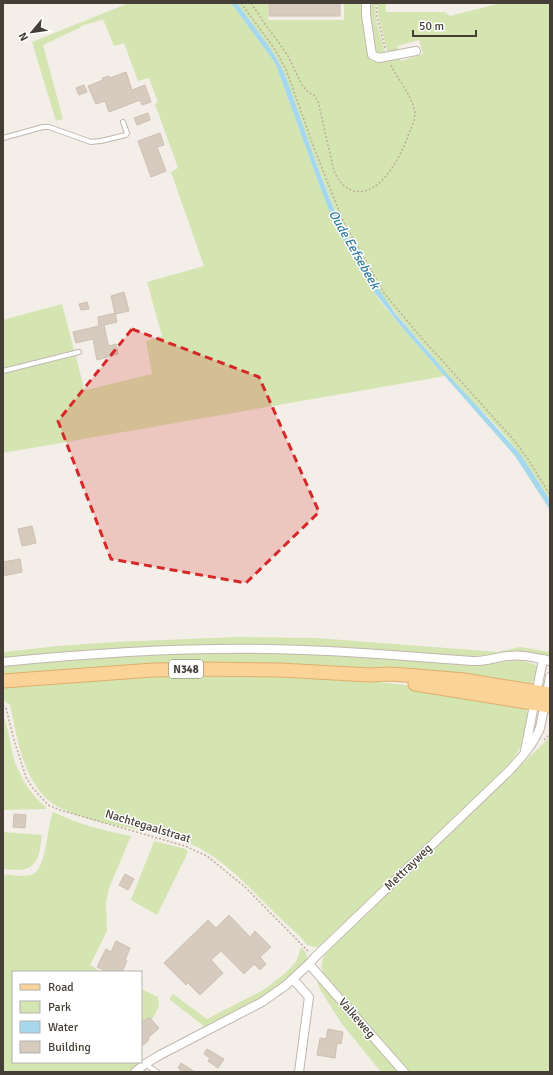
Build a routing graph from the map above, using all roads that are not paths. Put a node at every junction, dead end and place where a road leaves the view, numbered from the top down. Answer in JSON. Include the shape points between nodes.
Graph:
{"nodes":[{"id":1,"x":366,"y":3,"type":"edge"},
{"id":2,"x":416,"y":51,"type":"dead end"},
{"id":3,"x":124,"y":122,"type":"dead end"},
{"id":4,"x":3,"y":138,"type":"edge"},
{"id":5,"x":80,"y":352,"type":"dead end"},
{"id":6,"x":3,"y":371,"type":"edge"},
{"id":7,"x":547,"y":660,"type":"edge"},
{"id":8,"x":3,"y":662,"type":"edge"},
{"id":9,"x":550,"y":677,"type":"edge"},
{"id":10,"x":3,"y":681,"type":"edge"},
{"id":11,"x":544,"y":699,"type":"edge"},
{"id":12,"x":312,"y":961,"type":"junction"},
{"id":13,"x":293,"y":978,"type":"junction"},
{"id":14,"x":145,"y":1064,"type":"junction"},
{"id":15,"x":135,"y":1072,"type":"edge"},
{"id":16,"x":157,"y":1072,"type":"edge"},
{"id":17,"x":299,"y":1072,"type":"edge"},
{"id":18,"x":404,"y":1072,"type":"edge"}],
"edges":[{"from":1,"to":2,"type":"street","via":[[372,55],[379,58]]},
{"from":3,"to":4,"type":"lane","via":[[126,135],[95,142],[49,127]]},
{"from":5,"to":6,"type":"lane"},
{"from":7,"to":8,"type":"street","via":[[522,655],[475,662],[304,650],[230,649],[149,650]]},
{"from":7,"to":11,"type":"street","name":"Mettrayweg"},
{"from":9,"to":11,"type":"street","name":"Mettrayweg"},
{"from":10,"to":11,"type":"main road","number":"N348","via":[[153,670],[280,670],[370,675],[388,680]]},
{"from":11,"to":12,"type":"street","name":"Mettrayweg","via":[[524,755]]},
{"from":12,"to":13,"type":"street","name":"Mettrayweg"},
{"from":12,"to":18,"type":"street","name":"Valkeweg"},
{"from":13,"to":14,"type":"street","name":"Mettrayweg","via":[[262,1002]]},
{"from":13,"to":17,"type":"street","via":[[309,997]]},
{"from":14,"to":15,"type":"street","name":"Mettrayweg"},
{"from":14,"to":16,"type":"lane"}]}
